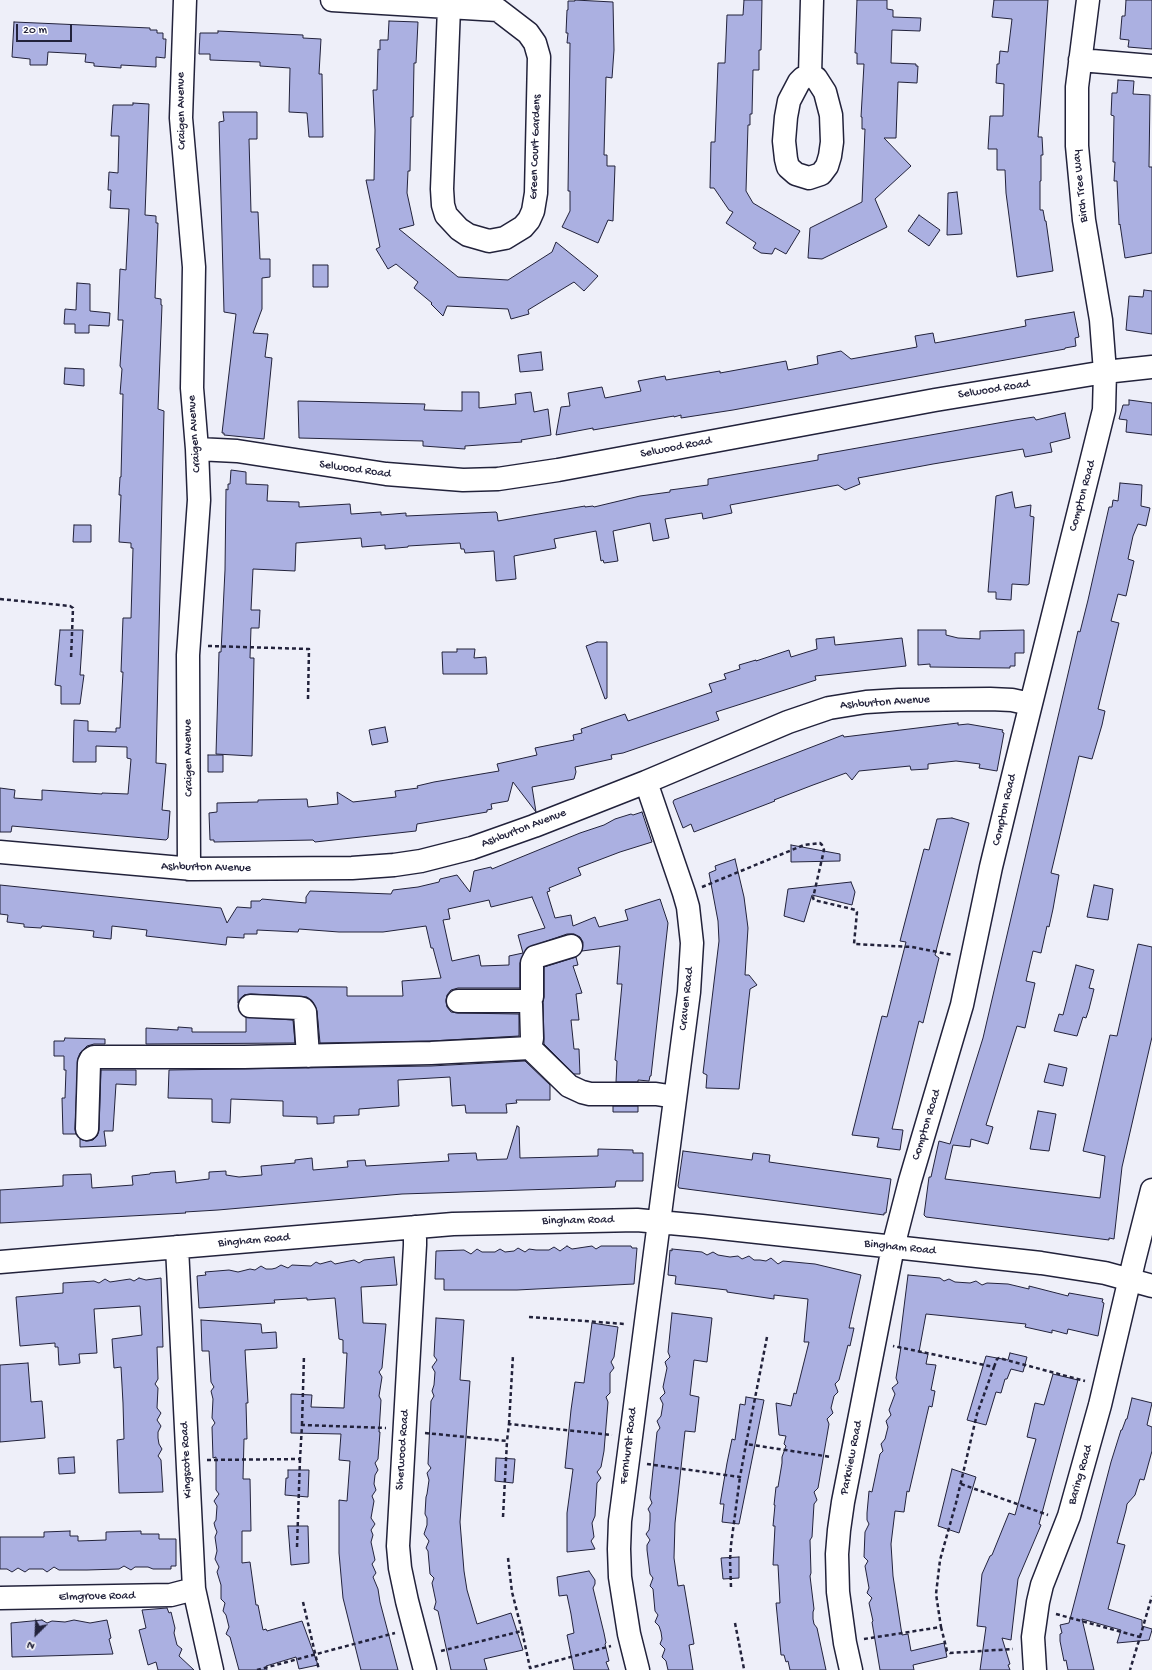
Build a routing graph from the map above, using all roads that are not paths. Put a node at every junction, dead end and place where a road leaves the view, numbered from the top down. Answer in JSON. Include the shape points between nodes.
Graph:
{"nodes":[{"id":1,"x":185,"y":0,"type":"edge"},
{"id":2,"x":332,"y":0,"type":"edge"},
{"id":3,"x":812,"y":0,"type":"edge"},
{"id":4,"x":1088,"y":0,"type":"edge"},
{"id":5,"x":498,"y":5,"type":"edge"},
{"id":6,"x":449,"y":7,"type":"junction"},
{"id":7,"x":1080,"y":60,"type":"junction"},
{"id":8,"x":1152,"y":66,"type":"edge"},
{"id":9,"x":810,"y":75,"type":"dead end"},
{"id":10,"x":1152,"y":368,"type":"edge"},
{"id":11,"x":1105,"y":372,"type":"junction"},
{"id":12,"x":197,"y":449,"type":"junction"},
{"id":13,"x":1030,"y":704,"type":"junction"},
{"id":14,"x":646,"y":782,"type":"junction"},
{"id":15,"x":0,"y":852,"type":"edge"},
{"id":16,"x":189,"y":869,"type":"junction"},
{"id":17,"x":571,"y":946,"type":"dead end"},
{"id":18,"x":458,"y":1001,"type":"dead end"},
{"id":19,"x":529,"y":1001,"type":"junction"},
{"id":20,"x":250,"y":1006,"type":"dead end"},
{"id":21,"x":530,"y":1048,"type":"junction"},
{"id":22,"x":308,"y":1056,"type":"junction"},
{"id":23,"x":675,"y":1097,"type":"junction"},
{"id":24,"x":87,"y":1129,"type":"dead end"},
{"id":25,"x":1152,"y":1190,"type":"edge"},
{"id":26,"x":659,"y":1222,"type":"junction"},
{"id":27,"x":414,"y":1227,"type":"junction"},
{"id":28,"x":177,"y":1247,"type":"junction"},
{"id":29,"x":893,"y":1247,"type":"junction"},
{"id":30,"x":0,"y":1262,"type":"edge"},
{"id":31,"x":1129,"y":1279,"type":"junction"},
{"id":32,"x":1152,"y":1286,"type":"edge"},
{"id":33,"x":194,"y":1589,"type":"junction"},
{"id":34,"x":0,"y":1598,"type":"edge"},
{"id":35,"x":430,"y":1661,"type":"edge"},
{"id":36,"x":212,"y":1670,"type":"edge"},
{"id":37,"x":638,"y":1670,"type":"edge"},
{"id":38,"x":851,"y":1670,"type":"edge"},
{"id":39,"x":1035,"y":1670,"type":"edge"}],
"edges":[{"from":1,"to":12,"type":"street","name":"Craigen Avenue","via":[[181,118],[193,255],[192,388]]},
{"from":2,"to":6,"type":"street"},
{"from":3,"to":9,"type":"street"},
{"from":4,"to":7,"type":"street","name":"Birch Tree Way"},
{"from":5,"to":6,"type":"street"},
{"from":5,"to":6,"type":"street","name":"Green Court Gardens","via":[[528,33],[535,43],[539,57],[536,193],[533,211],[523,227],[505,238],[489,241],[468,235],[459,229],[446,215],[443,205]]},
{"from":7,"to":8,"type":"street"},
{"from":7,"to":11,"type":"street","name":"Birch Tree Way","via":[[1076,111],[1078,176],[1101,320]]},
{"from":10,"to":11,"type":"street","name":"Selwood Road"},
{"from":11,"to":12,"type":"street","name":"Selwood Road","via":[[498,479],[463,480],[386,474],[237,452]]},
{"from":11,"to":13,"type":"street","name":"Compton Road","via":[[1106,392],[1100,430]]},
{"from":12,"to":16,"type":"street","name":"Craigen Avenue","via":[[199,522],[187,660]]},
{"from":13,"to":14,"type":"street","name":"Ashburton Avenue","via":[[999,700],[899,700],[830,708],[788,722]]},
{"from":13,"to":29,"type":"street","name":"Compton Road","via":[[961,1012],[910,1181]]},
{"from":14,"to":16,"type":"street","name":"Ashburton Avenue","via":[[491,842],[421,861],[352,868]]},
{"from":14,"to":23,"type":"street","name":"Craven Road","via":[[684,893],[691,929],[691,970]]},
{"from":15,"to":16,"type":"street","name":"Ashburton Avenue"},
{"from":17,"to":19,"type":"street","via":[[535,957],[532,963],[532,997]]},
{"from":18,"to":19,"type":"street"},
{"from":19,"to":21,"type":"street","via":[[532,1038]]},
{"from":20,"to":22,"type":"street","via":[[303,1009]]},
{"from":21,"to":22,"type":"street"},
{"from":21,"to":23,"type":"street","via":[[569,1086],[582,1092]]},
{"from":22,"to":24,"type":"street","via":[[94,1057],[89,1063]]},
{"from":23,"to":26,"type":"street","name":"Craven Road"},
{"from":25,"to":31,"type":"street","name":"Baring Road"},
{"from":26,"to":27,"type":"street","name":"Bingham Road","via":[[637,1220],[469,1223]]},
{"from":26,"to":29,"type":"street","name":"Bingham Road"},
{"from":26,"to":37,"type":"street","name":"Fernhurst Road","via":[[619,1549],[623,1602]]},
{"from":27,"to":28,"type":"street","name":"Bingham Road"},
{"from":27,"to":35,"type":"street","name":"Sherwood Road","via":[[415,1253],[398,1546],[407,1601]]},
{"from":28,"to":30,"type":"street","name":"Bingham Road"},
{"from":28,"to":33,"type":"street","name":"Kingscote Road"},
{"from":29,"to":31,"type":"street","name":"Bingham Road","via":[[1040,1263]]},
{"from":29,"to":38,"type":"street","name":"Parkview Road","via":[[843,1502],[836,1554],[840,1614]]},
{"from":31,"to":32,"type":"street","name":"Bingham Road"},
{"from":31,"to":39,"type":"street","name":"Baring Road","via":[[1100,1405],[1069,1516],[1042,1585],[1034,1620]]},
{"from":33,"to":34,"type":"street","name":"Elmgrove Road","via":[[171,1595]]},
{"from":33,"to":36,"type":"street","name":"Kingscote Road"}]}
